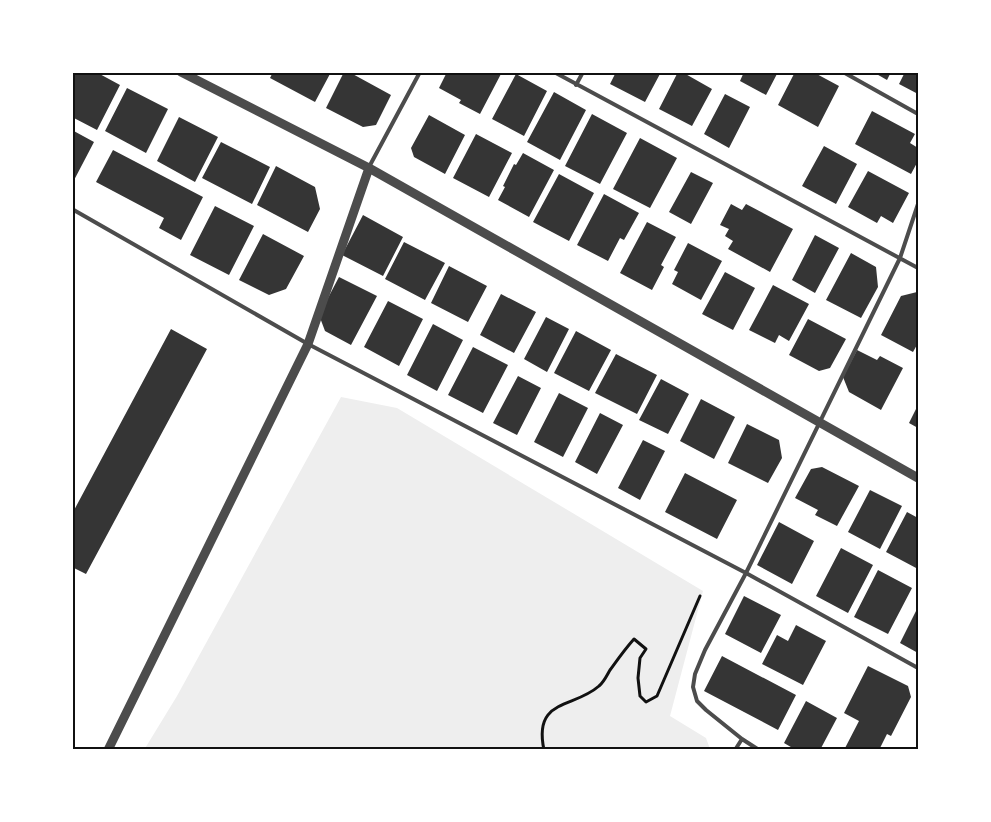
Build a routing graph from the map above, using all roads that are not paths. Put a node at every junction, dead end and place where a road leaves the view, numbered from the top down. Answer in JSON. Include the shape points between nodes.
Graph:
{"nodes":[{"id":1,"x":181,"y":72,"type":"edge"},
{"id":2,"x":420,"y":72,"type":"edge"},
{"id":3,"x":554,"y":72,"type":"edge"},
{"id":4,"x":583,"y":72,"type":"edge"},
{"id":5,"x":844,"y":72,"type":"edge"},
{"id":6,"x":576,"y":85,"type":"junction"},
{"id":7,"x":918,"y":114,"type":"edge"},
{"id":8,"x":369,"y":168,"type":"junction"},
{"id":9,"x":918,"y":204,"type":"edge"},
{"id":10,"x":72,"y":209,"type":"edge"},
{"id":11,"x":900,"y":258,"type":"junction"},
{"id":12,"x":918,"y":268,"type":"edge"},
{"id":13,"x":308,"y":344,"type":"junction"},
{"id":14,"x":820,"y":422,"type":"junction"},
{"id":15,"x":918,"y":478,"type":"edge"},
{"id":16,"x":746,"y":573,"type":"junction"},
{"id":17,"x":918,"y":668,"type":"edge"},
{"id":18,"x":742,"y":739,"type":"junction"},
{"id":19,"x":108,"y":750,"type":"edge"},
{"id":20,"x":735,"y":750,"type":"edge"},
{"id":21,"x":759,"y":750,"type":"edge"}],
"edges":[{"from":1,"to":8,"type":"street"},
{"from":2,"to":8,"type":"lane"},
{"from":3,"to":6,"type":"lane"},
{"from":4,"to":6,"type":"lane"},
{"from":5,"to":7,"type":"lane"},
{"from":6,"to":11,"type":"lane"},
{"from":8,"to":13,"type":"street"},
{"from":8,"to":14,"type":"street"},
{"from":9,"to":11,"type":"lane"},
{"from":10,"to":13,"type":"lane"},
{"from":11,"to":12,"type":"lane"},
{"from":11,"to":14,"type":"lane"},
{"from":13,"to":16,"type":"lane"},
{"from":13,"to":19,"type":"street"},
{"from":14,"to":15,"type":"street"},
{"from":14,"to":16,"type":"lane"},
{"from":16,"to":17,"type":"lane"},
{"from":16,"to":18,"type":"lane","via":[[705,650],[694,674],[693,687],[697,701]]},
{"from":18,"to":20,"type":"lane"},
{"from":18,"to":21,"type":"lane"}]}
